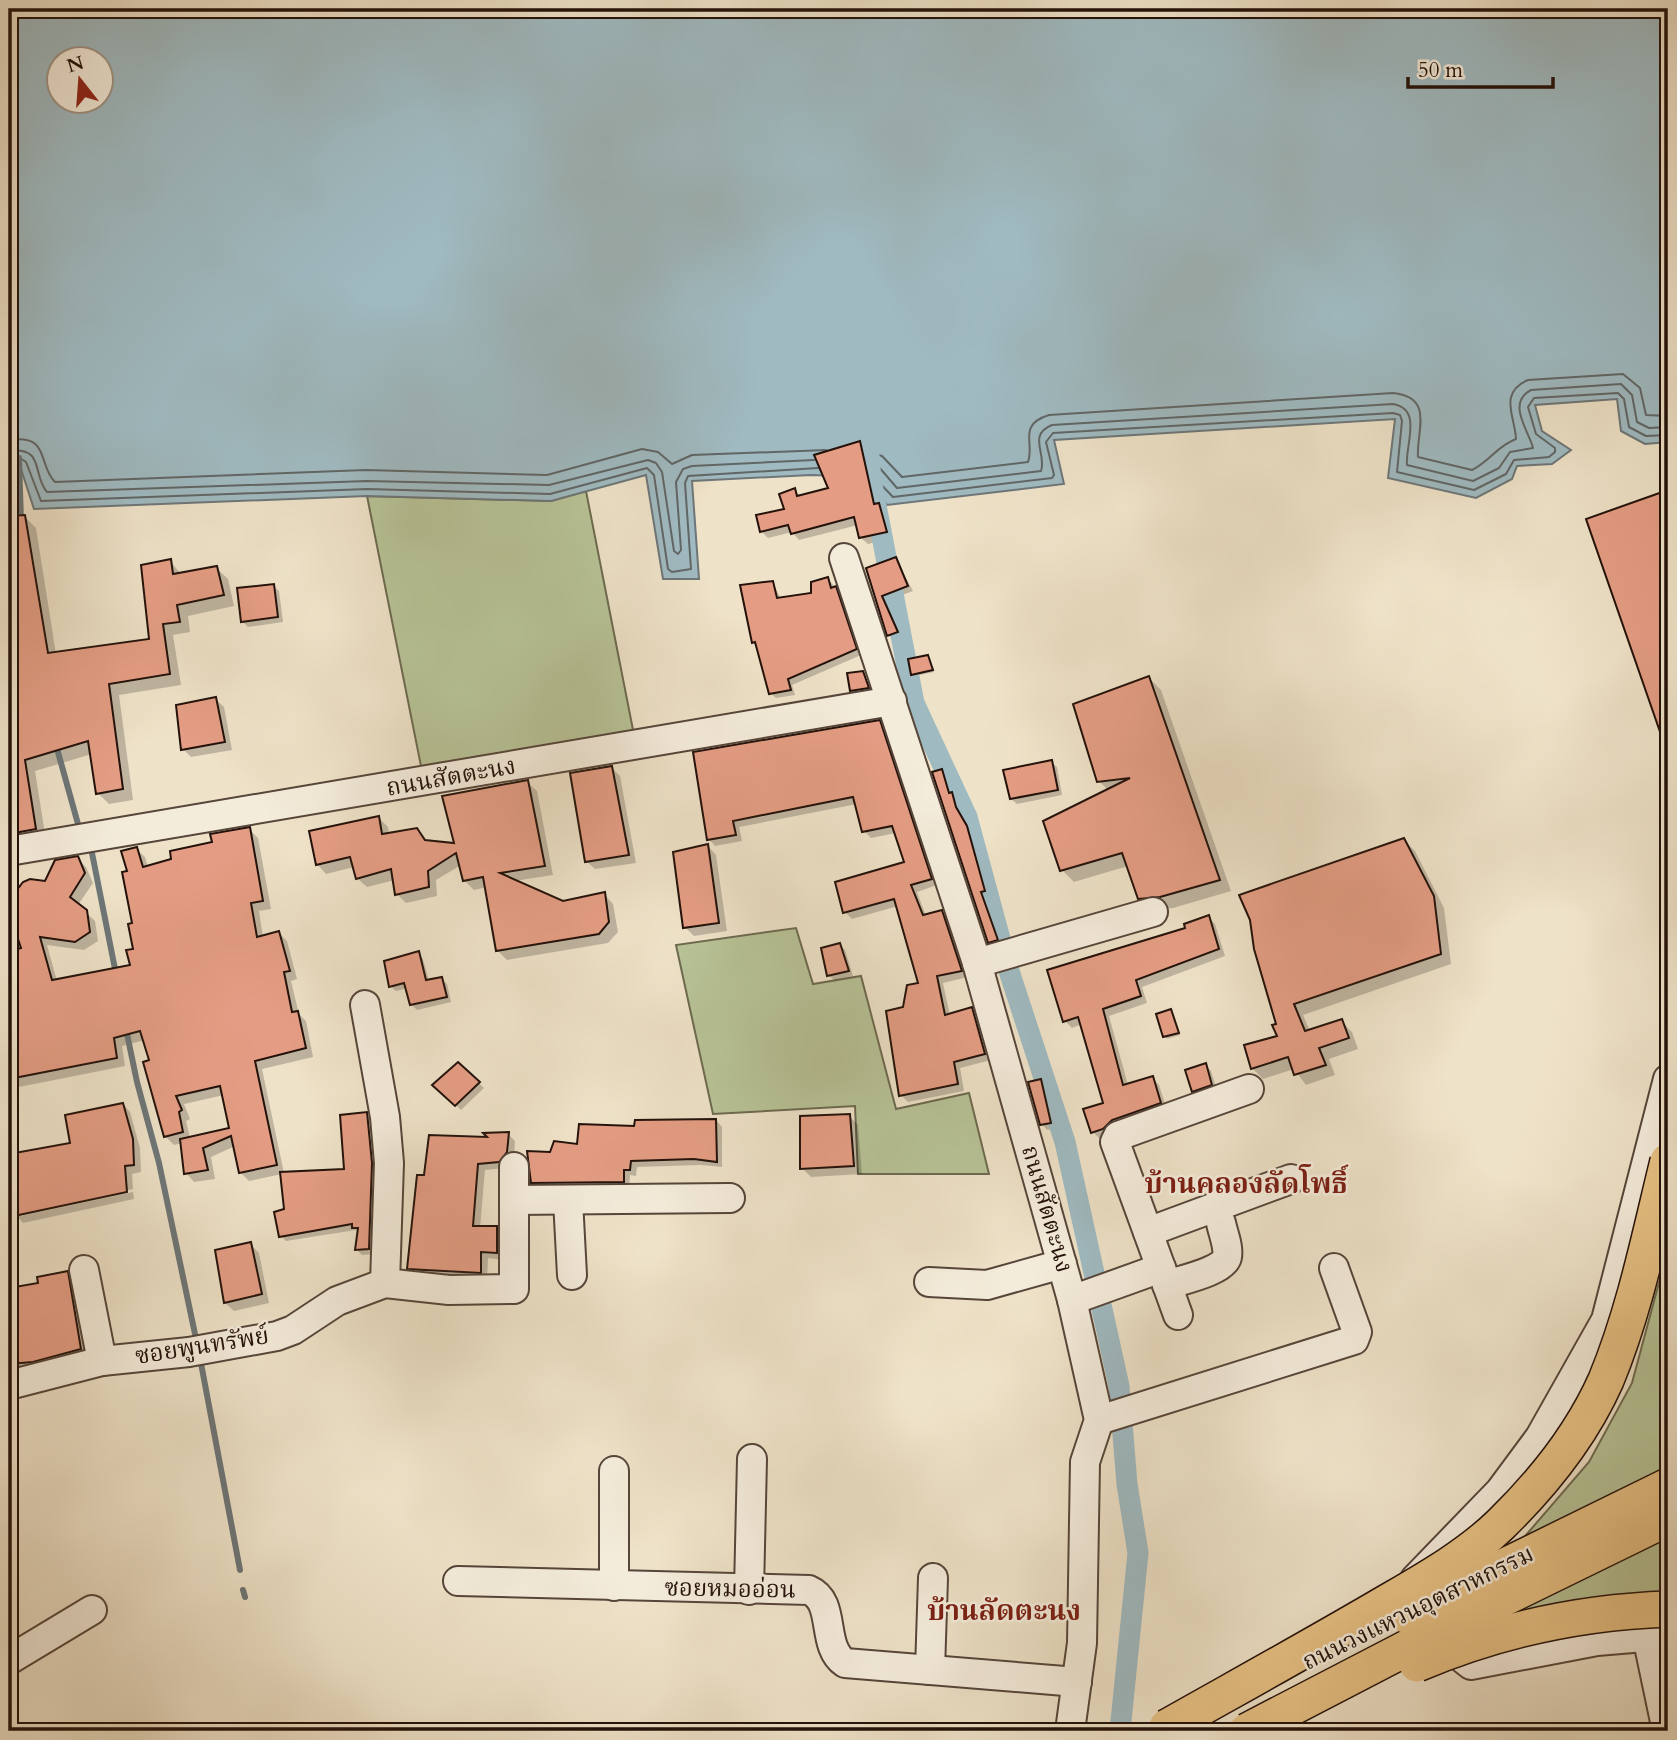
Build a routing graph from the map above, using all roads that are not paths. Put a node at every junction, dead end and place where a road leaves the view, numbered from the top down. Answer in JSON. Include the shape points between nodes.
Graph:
{"nodes":[{"id":1,"x":844,"y":558,"type":"dead end"},
{"id":2,"x":892,"y":701,"type":"junction"},
{"id":3,"x":9,"y":851,"type":"edge"},
{"id":4,"x":1153,"y":912,"type":"dead end"},
{"id":5,"x":977,"y":963,"type":"junction"},
{"id":6,"x":365,"y":1005,"type":"dead end"},
{"id":7,"x":1668,"y":1079,"type":"edge"},
{"id":8,"x":1249,"y":1089,"type":"dead end"},
{"id":9,"x":1668,"y":1161,"type":"edge"},
{"id":10,"x":514,"y":1167,"type":"dead end"},
{"id":11,"x":1291,"y":1179,"type":"dead end"},
{"id":12,"x":730,"y":1198,"type":"dead end"},
{"id":13,"x":514,"y":1200,"type":"junction"},
{"id":14,"x":568,"y":1200,"type":"junction"},
{"id":15,"x":1221,"y":1223,"type":"dead end"},
{"id":16,"x":1148,"y":1232,"type":"junction"},
{"id":17,"x":1062,"y":1264,"type":"junction"},
{"id":18,"x":1334,"y":1268,"type":"dead end"},
{"id":19,"x":84,"y":1270,"type":"dead end"},
{"id":20,"x":572,"y":1275,"type":"dead end"},
{"id":21,"x":1164,"y":1276,"type":"junction"},
{"id":22,"x":929,"y":1282,"type":"dead end"},
{"id":23,"x":385,"y":1283,"type":"junction"},
{"id":24,"x":1089,"y":1294,"type":"junction"},
{"id":25,"x":1178,"y":1315,"type":"dead end"},
{"id":26,"x":102,"y":1361,"type":"junction"},
{"id":27,"x":9,"y":1385,"type":"edge"},
{"id":28,"x":1113,"y":1415,"type":"junction"},
{"id":29,"x":751,"y":1459,"type":"dead end"},
{"id":30,"x":614,"y":1471,"type":"dead end"},
{"id":31,"x":1668,"y":1486,"type":"edge"},
{"id":32,"x":1668,"y":1518,"type":"edge"},
{"id":33,"x":933,"y":1578,"type":"dead end"},
{"id":34,"x":458,"y":1580,"type":"dead end"},
{"id":35,"x":614,"y":1586,"type":"junction"},
{"id":36,"x":749,"y":1590,"type":"junction"},
{"id":37,"x":1668,"y":1608,"type":"edge"},
{"id":38,"x":92,"y":1610,"type":"dead end"},
{"id":39,"x":1658,"y":1635,"type":"edge"},
{"id":40,"x":9,"y":1660,"type":"edge"},
{"id":41,"x":930,"y":1670,"type":"junction"},
{"id":42,"x":1077,"y":1682,"type":"junction"},
{"id":43,"x":1066,"y":1728,"type":"edge"},
{"id":44,"x":1247,"y":1731,"type":"edge"},
{"id":45,"x":1261,"y":1731,"type":"edge"},
{"id":46,"x":1667,"y":1731,"type":"edge"}],
"edges":[{"from":1,"to":2,"type":"street","name":"ถนนสัตตะนง"},
{"from":2,"to":3,"type":"street","name":"ถนนสัตตะนง"},
{"from":2,"to":5,"type":"street","name":"ถนนสัตตะนง"},
{"from":4,"to":5,"type":"street"},
{"from":5,"to":17,"type":"street","name":"ถนนสัตตะนง"},
{"from":6,"to":23,"type":"street","via":[[388,1152]]},
{"from":7,"to":39,"type":"street","via":[[1606,1320],[1540,1437],[1500,1491],[1415,1578],[1422,1608],[1438,1639],[1471,1665],[1597,1640]]},
{"from":8,"to":16,"type":"street","via":[[1118,1136],[1115,1142]]},
{"from":9,"to":31,"type":"main road","name":"ถนนวงแหวนอุตสาหกรรม","bridge":true,"via":[[1606,1380],[1578,1432],[1539,1484],[1499,1526],[1452,1562],[1167,1727]]},
{"from":10,"to":13,"type":"street","name":"ซอยพูนทรัพย์"},
{"from":11,"to":16,"type":"street"},
{"from":12,"to":14,"type":"street"},
{"from":13,"to":14,"type":"street"},
{"from":13,"to":23,"type":"street","name":"ซอยพูนทรัพย์","via":[[514,1289],[449,1290]]},
{"from":14,"to":20,"type":"street"},
{"from":15,"to":21,"type":"street","via":[[1227,1254],[1218,1268]]},
{"from":16,"to":21,"type":"street"},
{"from":17,"to":22,"type":"street","via":[[987,1285]]},
{"from":17,"to":24,"type":"street","name":"ถนนสัตตะนง"},
{"from":18,"to":28,"type":"street","via":[[1357,1332],[1353,1340]]},
{"from":19,"to":26,"type":"street"},
{"from":21,"to":24,"type":"street"},
{"from":21,"to":25,"type":"street"},
{"from":23,"to":26,"type":"street","name":"ซอยพูนทรัพย์","via":[[337,1301],[277,1336]]},
{"from":24,"to":28,"type":"street","name":"ถนนสัตตะนง"},
{"from":26,"to":27,"type":"street","name":"ซอยพูนทรัพย์"},
{"from":28,"to":42,"type":"street","via":[[1085,1462],[1082,1643]]},
{"from":29,"to":36,"type":"street"},
{"from":30,"to":35,"type":"street"},
{"from":32,"to":44,"type":"main road","name":"ถนนวงแหวนอุตสาหกรรม","bridge":true},
{"from":33,"to":41,"type":"street"},
{"from":34,"to":35,"type":"street","name":"ซอยหมออ่อน"},
{"from":35,"to":36,"type":"street","name":"ซอยหมออ่อน"},
{"from":36,"to":41,"type":"street","name":"ซอยหมออ่อน","via":[[817,1593],[833,1651],[845,1663]]},
{"from":37,"to":45,"type":"main road","bridge":true,"via":[[1539,1623],[1481,1640]]},
{"from":38,"to":40,"type":"street"},
{"from":39,"to":46,"type":"street"},
{"from":41,"to":42,"type":"street","name":"ซอยหมออ่อน"},
{"from":42,"to":43,"type":"street"}]}
